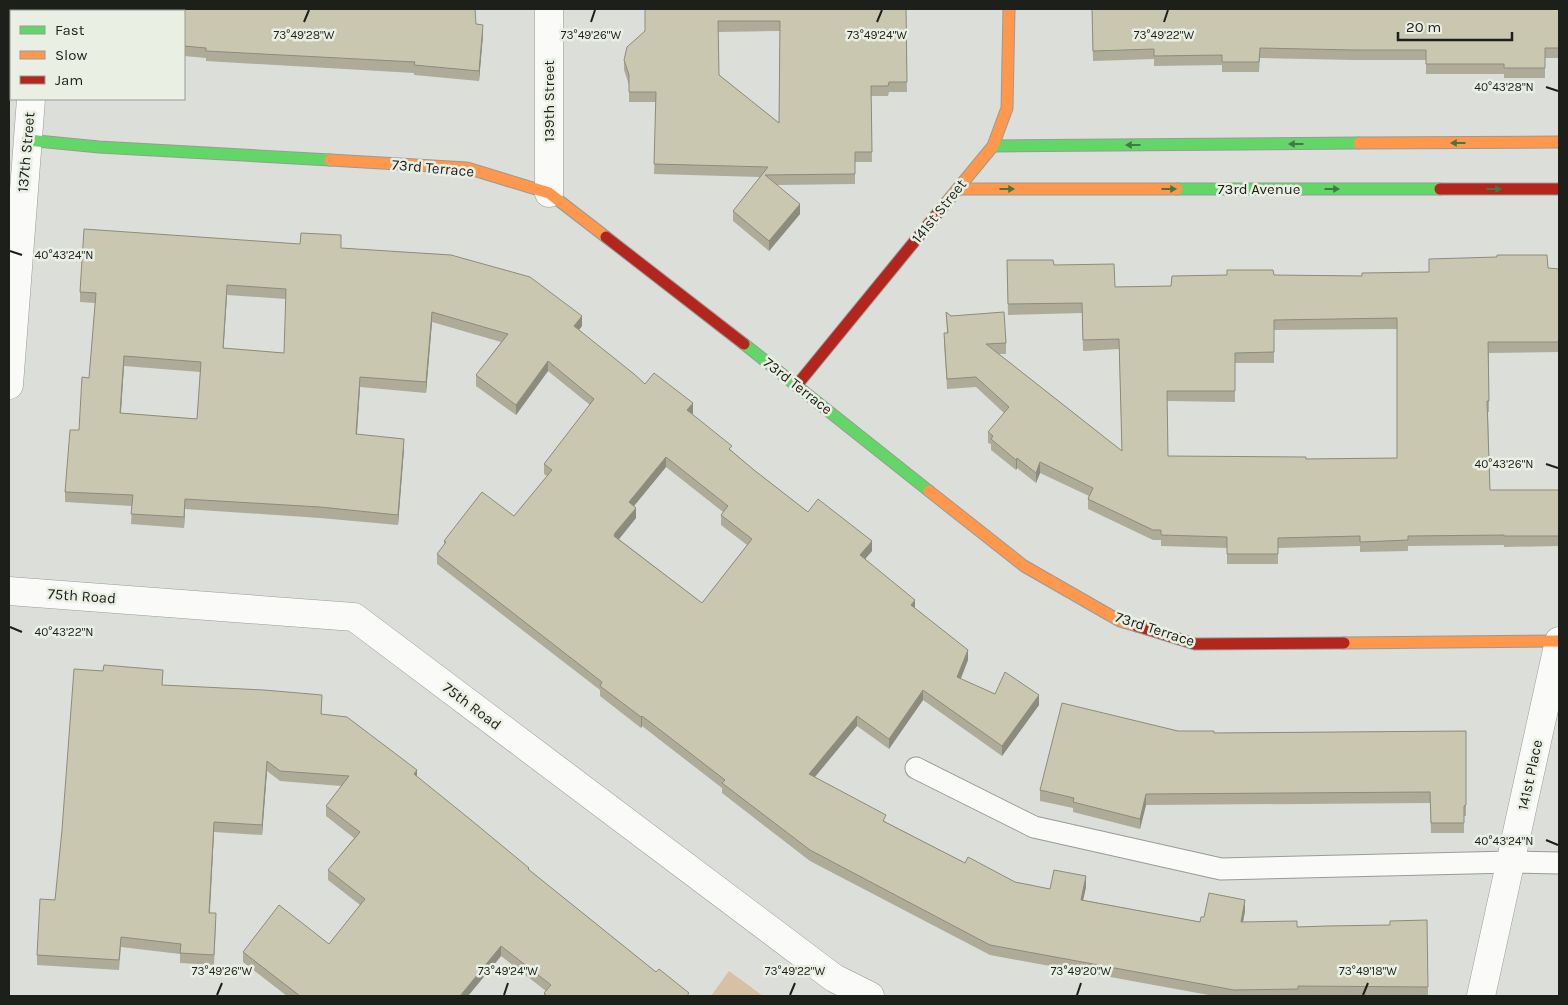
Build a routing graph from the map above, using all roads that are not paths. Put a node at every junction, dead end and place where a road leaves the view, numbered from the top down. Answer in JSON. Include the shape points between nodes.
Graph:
{"nodes":[{"id":1,"x":549,"y":9,"type":"edge"},
{"id":2,"x":1009,"y":9,"type":"edge"},
{"id":3,"x":31,"y":100,"type":"edge"},
{"id":4,"x":27,"y":140,"type":"junction"},
{"id":5,"x":1559,"y":142,"type":"edge"},
{"id":6,"x":994,"y":146,"type":"junction"},
{"id":7,"x":958,"y":189,"type":"junction"},
{"id":8,"x":1559,"y":189,"type":"edge"},
{"id":9,"x":549,"y":193,"type":"junction"},
{"id":10,"x":9,"y":385,"type":"edge"},
{"id":11,"x":797,"y":385,"type":"junction"},
{"id":12,"x":9,"y":591,"type":"edge"},
{"id":13,"x":1559,"y":641,"type":"edge"},
{"id":14,"x":916,"y":768,"type":"dead end"},
{"id":15,"x":1511,"y":862,"type":"junction"},
{"id":16,"x":1559,"y":863,"type":"edge"},
{"id":17,"x":870,"y":996,"type":"edge"},
{"id":18,"x":1481,"y":996,"type":"edge"}],
"edges":[{"from":1,"to":9,"type":"street","name":"139th Street"},
{"from":2,"to":6,"type":"street","name":"141st Street","via":[[1007,108]]},
{"from":3,"to":4,"type":"street","name":"137th Street"},
{"from":4,"to":9,"type":"street","name":"73rd Terrace","via":[[467,168]]},
{"from":4,"to":10,"type":"street","name":"137th Street"},
{"from":5,"to":6,"type":"street","one_way":true},
{"from":6,"to":7,"type":"street","name":"141st Street"},
{"from":7,"to":8,"type":"street","name":"73rd Avenue","one_way":true},
{"from":7,"to":11,"type":"street","name":"141st Street"},
{"from":9,"to":11,"type":"street","name":"73rd Terrace"},
{"from":11,"to":13,"type":"street","name":"73rd Terrace","via":[[1024,566],[1120,621],[1194,644]]},
{"from":12,"to":17,"type":"street","name":"75th Road","via":[[354,618],[834,978]]},
{"from":13,"to":15,"type":"street","name":"141st Place"},
{"from":14,"to":15,"type":"lane","via":[[1034,827],[1221,869]]},
{"from":15,"to":16,"type":"lane"},
{"from":15,"to":18,"type":"street","name":"141st Place"}]}
